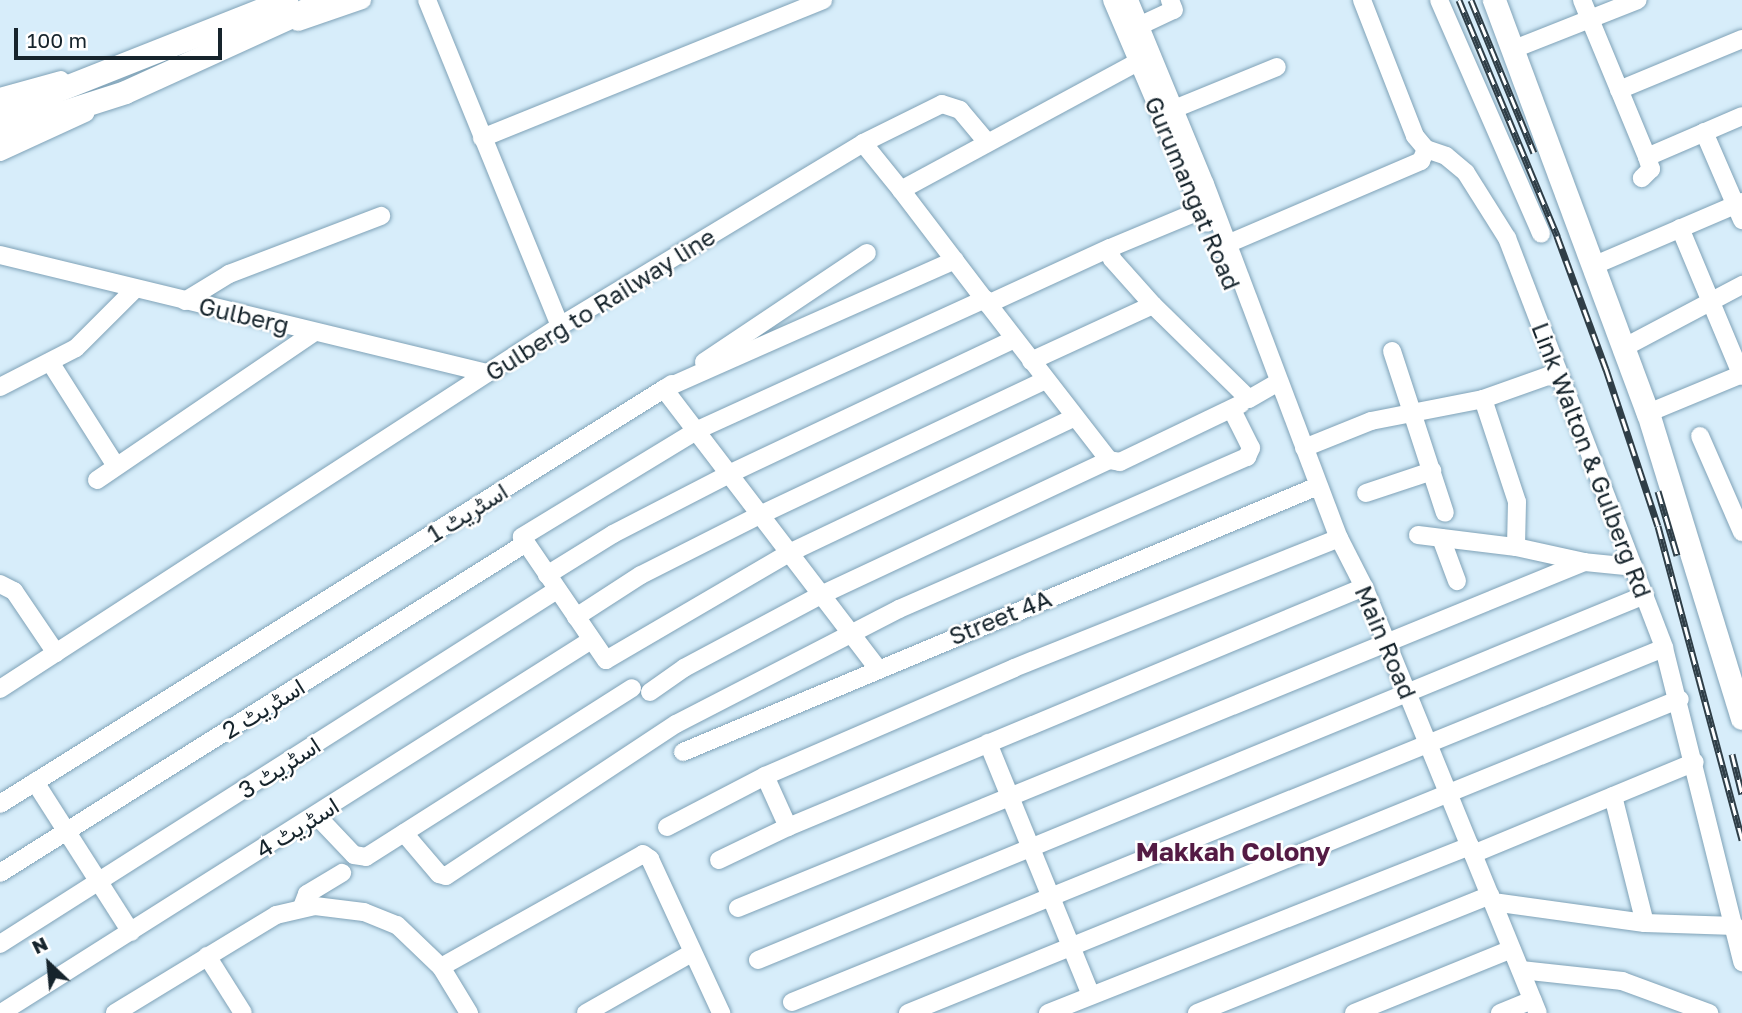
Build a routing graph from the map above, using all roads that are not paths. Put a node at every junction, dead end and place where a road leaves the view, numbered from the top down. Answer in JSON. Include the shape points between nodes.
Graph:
{"nodes":[{"id":1,"x":257,"y":0,"type":"edge"},
{"id":2,"x":286,"y":0,"type":"edge"},
{"id":3,"x":327,"y":0,"type":"edge"},
{"id":4,"x":362,"y":0,"type":"edge"},
{"id":5,"x":427,"y":0,"type":"edge"},
{"id":6,"x":823,"y":0,"type":"edge"},
{"id":7,"x":1112,"y":0,"type":"edge"},
{"id":8,"x":1129,"y":0,"type":"edge"},
{"id":9,"x":1170,"y":0,"type":"edge"},
{"id":10,"x":1362,"y":0,"type":"edge"},
{"id":11,"x":1439,"y":0,"type":"edge"},
{"id":12,"x":1494,"y":0,"type":"edge"},
{"id":13,"x":1582,"y":0,"type":"edge"},
{"id":14,"x":1638,"y":0,"type":"edge"},
{"id":15,"x":1590,"y":19,"type":"junction"},
{"id":16,"x":1139,"y":26,"type":"junction"},
{"id":17,"x":208,"y":30,"type":"junction"},
{"id":18,"x":254,"y":35,"type":"junction"},
{"id":19,"x":1742,"y":39,"type":"edge"},
{"id":20,"x":1514,"y":49,"type":"junction"},
{"id":21,"x":1143,"y":57,"type":"junction"},
{"id":22,"x":1277,"y":67,"type":"dead end"},
{"id":23,"x":95,"y":73,"type":"junction"},
{"id":24,"x":1619,"y":90,"type":"junction"},
{"id":25,"x":125,"y":92,"type":"junction"},
{"id":26,"x":0,"y":97,"type":"edge"},
{"id":27,"x":1174,"y":109,"type":"junction"},
{"id":28,"x":0,"y":113,"type":"edge"},
{"id":29,"x":1742,"y":116,"type":"edge"},
{"id":30,"x":0,"y":132,"type":"edge"},
{"id":31,"x":1704,"y":132,"type":"junction"},
{"id":32,"x":482,"y":138,"type":"junction"},
{"id":33,"x":986,"y":141,"type":"junction"},
{"id":34,"x":863,"y":143,"type":"junction"},
{"id":35,"x":1426,"y":149,"type":"junction"},
{"id":36,"x":0,"y":152,"type":"edge"},
{"id":37,"x":1647,"y":157,"type":"junction"},
{"id":38,"x":1642,"y":178,"type":"dead end"},
{"id":39,"x":901,"y":190,"type":"junction"},
{"id":40,"x":1206,"y":207,"type":"junction"},
{"id":41,"x":1740,"y":209,"type":"edge"},
{"id":42,"x":381,"y":216,"type":"dead end"},
{"id":43,"x":1680,"y":228,"type":"junction"},
{"id":44,"x":1541,"y":234,"type":"dead end"},
{"id":45,"x":1223,"y":246,"type":"junction"},
{"id":46,"x":1110,"y":248,"type":"junction"},
{"id":47,"x":867,"y":253,"type":"dead end"},
{"id":48,"x":0,"y":255,"type":"edge"},
{"id":49,"x":955,"y":260,"type":"junction"},
{"id":50,"x":1595,"y":265,"type":"junction"},
{"id":51,"x":1742,"y":285,"type":"edge"},
{"id":52,"x":135,"y":289,"type":"junction"},
{"id":53,"x":1710,"y":299,"type":"junction"},
{"id":54,"x":185,"y":301,"type":"junction"},
{"id":55,"x":987,"y":302,"type":"junction"},
{"id":56,"x":1153,"y":305,"type":"junction"},
{"id":57,"x":560,"y":326,"type":"junction"},
{"id":58,"x":316,"y":332,"type":"junction"},
{"id":59,"x":1014,"y":339,"type":"junction"},
{"id":60,"x":1623,"y":348,"type":"junction"},
{"id":61,"x":1392,"y":351,"type":"dead end"},
{"id":62,"x":1031,"y":361,"type":"junction"},
{"id":63,"x":50,"y":362,"type":"junction"},
{"id":64,"x":487,"y":373,"type":"junction"},
{"id":65,"x":1556,"y":373,"type":"junction"},
{"id":66,"x":1742,"y":375,"type":"edge"},
{"id":67,"x":1045,"y":380,"type":"junction"},
{"id":68,"x":1278,"y":382,"type":"junction"},
{"id":69,"x":0,"y":387,"type":"edge"},
{"id":70,"x":664,"y":389,"type":"junction"},
{"id":71,"x":1249,"y":399,"type":"junction"},
{"id":72,"x":1483,"y":399,"type":"junction"},
{"id":73,"x":1232,"y":410,"type":"junction"},
{"id":74,"x":1414,"y":413,"type":"junction"},
{"id":75,"x":1648,"y":413,"type":"junction"},
{"id":76,"x":1073,"y":418,"type":"junction"},
{"id":77,"x":696,"y":431,"type":"junction"},
{"id":78,"x":1700,"y":436,"type":"dead end"},
{"id":79,"x":1304,"y":448,"type":"junction"},
{"id":80,"x":1109,"y":460,"type":"junction"},
{"id":81,"x":116,"y":466,"type":"junction"},
{"id":82,"x":1432,"y":471,"type":"junction"},
{"id":83,"x":729,"y":474,"type":"junction"},
{"id":84,"x":97,"y":480,"type":"dead end"},
{"id":85,"x":1318,"y":486,"type":"junction"},
{"id":86,"x":1366,"y":493,"type":"dead end"},
{"id":87,"x":1445,"y":513,"type":"dead end"},
{"id":88,"x":760,"y":515,"type":"junction"},
{"id":89,"x":1742,"y":532,"type":"edge"},
{"id":90,"x":1418,"y":535,"type":"dead end"},
{"id":91,"x":1339,"y":538,"type":"junction"},
{"id":92,"x":1441,"y":538,"type":"junction"},
{"id":93,"x":526,"y":543,"type":"junction"},
{"id":94,"x":1516,"y":547,"type":"junction"},
{"id":95,"x":789,"y":553,"type":"junction"},
{"id":96,"x":1584,"y":562,"type":"junction"},
{"id":97,"x":1634,"y":567,"type":"junction"},
{"id":98,"x":1457,"y":581,"type":"dead end"},
{"id":99,"x":552,"y":582,"type":"junction"},
{"id":100,"x":0,"y":584,"type":"edge"},
{"id":101,"x":1364,"y":587,"type":"junction"},
{"id":102,"x":821,"y":595,"type":"junction"},
{"id":103,"x":1645,"y":596,"type":"junction"},
{"id":104,"x":576,"y":617,"type":"junction"},
{"id":105,"x":851,"y":635,"type":"junction"},
{"id":106,"x":591,"y":639,"type":"junction"},
{"id":107,"x":1386,"y":641,"type":"junction"},
{"id":108,"x":1664,"y":648,"type":"junction"},
{"id":109,"x":56,"y":653,"type":"junction"},
{"id":110,"x":877,"y":668,"type":"junction"},
{"id":111,"x":1737,"y":679,"type":"edge"},
{"id":112,"x":632,"y":688,"type":"dead end"},
{"id":113,"x":0,"y":689,"type":"edge"},
{"id":114,"x":1406,"y":691,"type":"junction"},
{"id":115,"x":650,"y":692,"type":"dead end"},
{"id":116,"x":1679,"y":699,"type":"junction"},
{"id":117,"x":1742,"y":716,"type":"edge"},
{"id":118,"x":1427,"y":741,"type":"junction"},
{"id":119,"x":988,"y":743,"type":"junction"},
{"id":120,"x":683,"y":752,"type":"dead end"},
{"id":121,"x":1695,"y":762,"type":"junction"},
{"id":122,"x":765,"y":776,"type":"junction"},
{"id":123,"x":35,"y":782,"type":"junction"},
{"id":124,"x":1448,"y":793,"type":"junction"},
{"id":125,"x":1010,"y":796,"type":"junction"},
{"id":126,"x":1613,"y":796,"type":"junction"},
{"id":127,"x":0,"y":804,"type":"edge"},
{"id":128,"x":316,"y":815,"type":"junction"},
{"id":129,"x":667,"y":827,"type":"dead end"},
{"id":130,"x":788,"y":827,"type":"junction"},
{"id":131,"x":67,"y":831,"type":"junction"},
{"id":132,"x":404,"y":833,"type":"junction"},
{"id":133,"x":1030,"y":847,"type":"junction"},
{"id":134,"x":1472,"y":850,"type":"junction"},
{"id":135,"x":719,"y":860,"type":"dead end"},
{"id":136,"x":0,"y":873,"type":"edge"},
{"id":137,"x":342,"y":873,"type":"dead end"},
{"id":138,"x":99,"y":882,"type":"junction"},
{"id":139,"x":1051,"y":896,"type":"junction"},
{"id":140,"x":1492,"y":899,"type":"junction"},
{"id":141,"x":302,"y":907,"type":"junction"},
{"id":142,"x":738,"y":908,"type":"dead end"},
{"id":143,"x":1645,"y":923,"type":"junction"},
{"id":144,"x":1735,"y":926,"type":"junction"},
{"id":145,"x":131,"y":932,"type":"junction"},
{"id":146,"x":0,"y":944,"type":"edge"},
{"id":147,"x":1072,"y":947,"type":"junction"},
{"id":148,"x":1512,"y":949,"type":"junction"},
{"id":149,"x":690,"y":954,"type":"junction"},
{"id":150,"x":207,"y":956,"type":"junction"},
{"id":151,"x":758,"y":960,"type":"dead end"},
{"id":152,"x":1742,"y":962,"type":"edge"},
{"id":153,"x":441,"y":967,"type":"junction"},
{"id":154,"x":1521,"y":970,"type":"junction"},
{"id":155,"x":1091,"y":995,"type":"junction"},
{"id":156,"x":792,"y":1002,"type":"dead end"},
{"id":157,"x":1536,"y":1007,"type":"edge"},
{"id":158,"x":1,"y":1013,"type":"edge"},
{"id":159,"x":115,"y":1013,"type":"edge"},
{"id":160,"x":243,"y":1013,"type":"edge"},
{"id":161,"x":469,"y":1013,"type":"edge"},
{"id":162,"x":586,"y":1013,"type":"edge"},
{"id":163,"x":721,"y":1013,"type":"edge"},
{"id":164,"x":908,"y":1013,"type":"edge"},
{"id":165,"x":1048,"y":1013,"type":"edge"},
{"id":166,"x":1198,"y":1013,"type":"edge"},
{"id":167,"x":1354,"y":1013,"type":"edge"},
{"id":168,"x":1500,"y":1013,"type":"edge"},
{"id":169,"x":1709,"y":1013,"type":"edge"}],
"edges":[{"from":1,"to":17,"type":"street"},
{"from":2,"to":17,"type":"main road"},
{"from":3,"to":18,"type":"main road"},
{"from":4,"to":18,"type":"street"},
{"from":5,"to":32,"type":"street"},
{"from":6,"to":32,"type":"street"},
{"from":7,"to":21,"type":"street","name":"Gurumangat Road"},
{"from":8,"to":16,"type":"street"},
{"from":9,"to":16,"type":"street","via":[[1174,10]]},
{"from":10,"to":35,"type":"street","via":[[1415,136]]},
{"from":11,"to":44,"type":"street"},
{"from":12,"to":20,"type":"main road"},
{"from":13,"to":15,"type":"street"},
{"from":14,"to":15,"type":"street"},
{"from":15,"to":20,"type":"street"},
{"from":15,"to":24,"type":"street"},
{"from":16,"to":21,"type":"street"},
{"from":17,"to":23,"type":"main road"},
{"from":18,"to":25,"type":"main road"},
{"from":19,"to":24,"type":"street"},
{"from":20,"to":50,"type":"main road"},
{"from":21,"to":27,"type":"street"},
{"from":21,"to":33,"type":"street"},
{"from":21,"to":40,"type":"street","name":"Gurumangat Road"},
{"from":22,"to":27,"type":"street"},
{"from":23,"to":26,"type":"street"},
{"from":23,"to":28,"type":"main road"},
{"from":24,"to":37,"type":"street"},
{"from":25,"to":30,"type":"main road"},
{"from":25,"to":36,"type":"street"},
{"from":27,"to":40,"type":"street"},
{"from":29,"to":31,"type":"street"},
{"from":31,"to":37,"type":"street"},
{"from":31,"to":41,"type":"street"},
{"from":32,"to":57,"type":"street"},
{"from":33,"to":34,"type":"street","name":"Gulberg to Railway line","via":[[960,110],[942,104]]},
{"from":33,"to":39,"type":"street"},
{"from":34,"to":39,"type":"street"},
{"from":34,"to":57,"type":"street","name":"Gulberg to Railway line"},
{"from":35,"to":45,"type":"street","via":[[1421,161]]},
{"from":35,"to":65,"type":"street","name":"Link Walton & Gulberg Rd","via":[[1446,156],[1466,173],[1507,238]]},
{"from":37,"to":38,"type":"street","via":[[1651,169]]},
{"from":39,"to":49,"type":"street"},
{"from":40,"to":45,"type":"street","name":"Main Road"},
{"from":40,"to":46,"type":"street"},
{"from":41,"to":43,"type":"street"},
{"from":42,"to":54,"type":"street","via":[[229,274]]},
{"from":43,"to":50,"type":"street"},
{"from":43,"to":53,"type":"street"},
{"from":45,"to":68,"type":"street","name":"Main Road"},
{"from":46,"to":55,"type":"street"},
{"from":46,"to":56,"type":"street","via":[[1112,259]]},
{"from":47,"to":70,"type":"street"},
{"from":48,"to":52,"type":"street","name":"Gulberg"},
{"from":49,"to":55,"type":"street"},
{"from":49,"to":70,"type":"street","name":"اسٹریٹ 1"},
{"from":50,"to":60,"type":"main road"},
{"from":51,"to":53,"type":"street"},
{"from":52,"to":54,"type":"street","name":"Gulberg"},
{"from":52,"to":63,"type":"street","via":[[76,348]]},
{"from":53,"to":60,"type":"street"},
{"from":53,"to":66,"type":"street"},
{"from":54,"to":58,"type":"street","name":"Gulberg"},
{"from":55,"to":59,"type":"street"},
{"from":55,"to":77,"type":"street"},
{"from":56,"to":62,"type":"street"},
{"from":56,"to":71,"type":"street"},
{"from":57,"to":64,"type":"street","name":"Gulberg to Railway line"},
{"from":58,"to":64,"type":"street","name":"Gulberg"},
{"from":58,"to":81,"type":"street"},
{"from":59,"to":62,"type":"street"},
{"from":59,"to":83,"type":"street","name":"اسٹریٹ 3"},
{"from":60,"to":75,"type":"main road"},
{"from":61,"to":74,"type":"street"},
{"from":62,"to":67,"type":"street"},
{"from":63,"to":69,"type":"street"},
{"from":63,"to":81,"type":"street"},
{"from":64,"to":109,"type":"street","name":"Gulberg to Railway line"},
{"from":65,"to":72,"type":"street"},
{"from":65,"to":97,"type":"street","name":"Link Walton & Gulberg Rd"},
{"from":66,"to":75,"type":"street"},
{"from":67,"to":76,"type":"street"},
{"from":67,"to":88,"type":"street"},
{"from":68,"to":71,"type":"street"},
{"from":68,"to":79,"type":"street","name":"Main Road"},
{"from":70,"to":77,"type":"street"},
{"from":70,"to":123,"type":"street","name":"اسٹریٹ 1"},
{"from":71,"to":73,"type":"street"},
{"from":72,"to":74,"type":"street"},
{"from":72,"to":94,"type":"street","via":[[1517,502]]},
{"from":73,"to":80,"type":"street","via":[[1120,462]]},
{"from":73,"to":105,"type":"street","via":[[1251,448],[1247,457],[900,609]]},
{"from":74,"to":79,"type":"street","via":[[1371,421]]},
{"from":74,"to":82,"type":"street"},
{"from":75,"to":111,"type":"main road"},
{"from":76,"to":80,"type":"street"},
{"from":76,"to":95,"type":"street"},
{"from":77,"to":83,"type":"street"},
{"from":77,"to":93,"type":"street","name":"اسٹریٹ 2","via":[[524,533]]},
{"from":78,"to":89,"type":"street"},
{"from":79,"to":85,"type":"street","name":"Main Road"},
{"from":80,"to":102,"type":"street"},
{"from":81,"to":84,"type":"street"},
{"from":82,"to":86,"type":"street"},
{"from":82,"to":87,"type":"street"},
{"from":83,"to":88,"type":"street"},
{"from":83,"to":99,"type":"street","name":"اسٹریٹ 3","via":[[613,534]]},
{"from":85,"to":91,"type":"street","name":"Main Road"},
{"from":85,"to":110,"type":"street","name":"Street 4A"},
{"from":88,"to":95,"type":"street"},
{"from":88,"to":104,"type":"street","via":[[641,575]]},
{"from":90,"to":92,"type":"street"},
{"from":91,"to":101,"type":"street","name":"Main Road"},
{"from":91,"to":122,"type":"street","via":[[1014,668]]},
{"from":92,"to":94,"type":"street"},
{"from":92,"to":98,"type":"street"},
{"from":93,"to":99,"type":"street"},
{"from":93,"to":131,"type":"street","name":"اسٹریٹ 2"},
{"from":94,"to":96,"type":"street"},
{"from":95,"to":102,"type":"street"},
{"from":95,"to":106,"type":"street","via":[[606,660]]},
{"from":96,"to":97,"type":"street"},
{"from":96,"to":107,"type":"street"},
{"from":97,"to":103,"type":"street","name":"Link Walton & Gulberg Rd"},
{"from":99,"to":104,"type":"street"},
{"from":99,"to":138,"type":"street","name":"اسٹریٹ 3"},
{"from":100,"to":109,"type":"street","via":[[14,591]]},
{"from":101,"to":107,"type":"street","name":"Main Road"},
{"from":101,"to":119,"type":"street"},
{"from":102,"to":105,"type":"street"},
{"from":102,"to":115,"type":"street","via":[[684,668]]},
{"from":103,"to":108,"type":"street","name":"Link Walton & Gulberg Rd"},
{"from":103,"to":114,"type":"street"},
{"from":104,"to":106,"type":"street"},
{"from":105,"to":110,"type":"street"},
{"from":105,"to":132,"type":"street","via":[[676,724],[446,876],[439,874]]},
{"from":106,"to":128,"type":"street","name":"اسٹریٹ 4"},
{"from":107,"to":114,"type":"street","name":"Main Road"},
{"from":107,"to":125,"type":"street"},
{"from":108,"to":116,"type":"street","name":"Link Walton & Gulberg Rd"},
{"from":108,"to":118,"type":"street"},
{"from":109,"to":113,"type":"street","name":"Gulberg to Railway line"},
{"from":110,"to":120,"type":"street","name":"Street 4A"},
{"from":111,"to":117,"type":"main road"},
{"from":112,"to":132,"type":"street"},
{"from":114,"to":118,"type":"street","name":"Main Road"},
{"from":114,"to":133,"type":"street"},
{"from":116,"to":121,"type":"street","name":"Link Walton & Gulberg Rd"},
{"from":116,"to":124,"type":"street"},
{"from":118,"to":124,"type":"street","name":"Main Road"},
{"from":118,"to":139,"type":"street"},
{"from":119,"to":125,"type":"street"},
{"from":119,"to":130,"type":"street"},
{"from":121,"to":126,"type":"street"},
{"from":121,"to":144,"type":"street","name":"Link Walton & Gulberg Rd"},
{"from":122,"to":129,"type":"street"},
{"from":122,"to":130,"type":"street"},
{"from":123,"to":127,"type":"street","name":"اسٹریٹ 1"},
{"from":123,"to":131,"type":"street"},
{"from":124,"to":134,"type":"street","name":"Main Road"},
{"from":124,"to":147,"type":"street"},
{"from":125,"to":133,"type":"street"},
{"from":125,"to":142,"type":"street"},
{"from":126,"to":134,"type":"street"},
{"from":126,"to":143,"type":"street"},
{"from":128,"to":132,"type":"street","via":[[360,857]]},
{"from":128,"to":145,"type":"street","name":"اسٹریٹ 4"},
{"from":130,"to":135,"type":"street"},
{"from":131,"to":136,"type":"street","name":"اسٹریٹ 2"},
{"from":131,"to":138,"type":"street"},
{"from":133,"to":139,"type":"street"},
{"from":133,"to":151,"type":"street"},
{"from":134,"to":140,"type":"street","name":"Main Road"},
{"from":134,"to":155,"type":"street"},
{"from":137,"to":141,"type":"street","via":[[307,894]]},
{"from":138,"to":145,"type":"street"},
{"from":138,"to":146,"type":"street","name":"اسٹریٹ 3"},
{"from":139,"to":147,"type":"street"},
{"from":139,"to":156,"type":"street"},
{"from":140,"to":143,"type":"street"},
{"from":140,"to":148,"type":"street","name":"Main Road"},
{"from":140,"to":166,"type":"street"},
{"from":141,"to":150,"type":"street","via":[[276,915]]},
{"from":141,"to":153,"type":"street","via":[[340,907],[388,919]]},
{"from":143,"to":144,"type":"street"},
{"from":144,"to":152,"type":"street","name":"Link Walton & Gulberg Rd"},
{"from":145,"to":158,"type":"street","name":"اسٹریٹ 4"},
{"from":147,"to":155,"type":"street"},
{"from":147,"to":164,"type":"street"},
{"from":148,"to":154,"type":"street","name":"Main Road"},
{"from":148,"to":167,"type":"street"},
{"from":149,"to":153,"type":"street","via":[[650,859],[643,854]]},
{"from":149,"to":162,"type":"street"},
{"from":149,"to":163,"type":"street"},
{"from":150,"to":159,"type":"street"},
{"from":150,"to":160,"type":"street"},
{"from":153,"to":161,"type":"street"},
{"from":154,"to":157,"type":"street","name":"Main Road"},
{"from":154,"to":169,"type":"street","via":[[1622,981]]},
{"from":155,"to":165,"type":"street"},
{"from":157,"to":168,"type":"street"}]}
